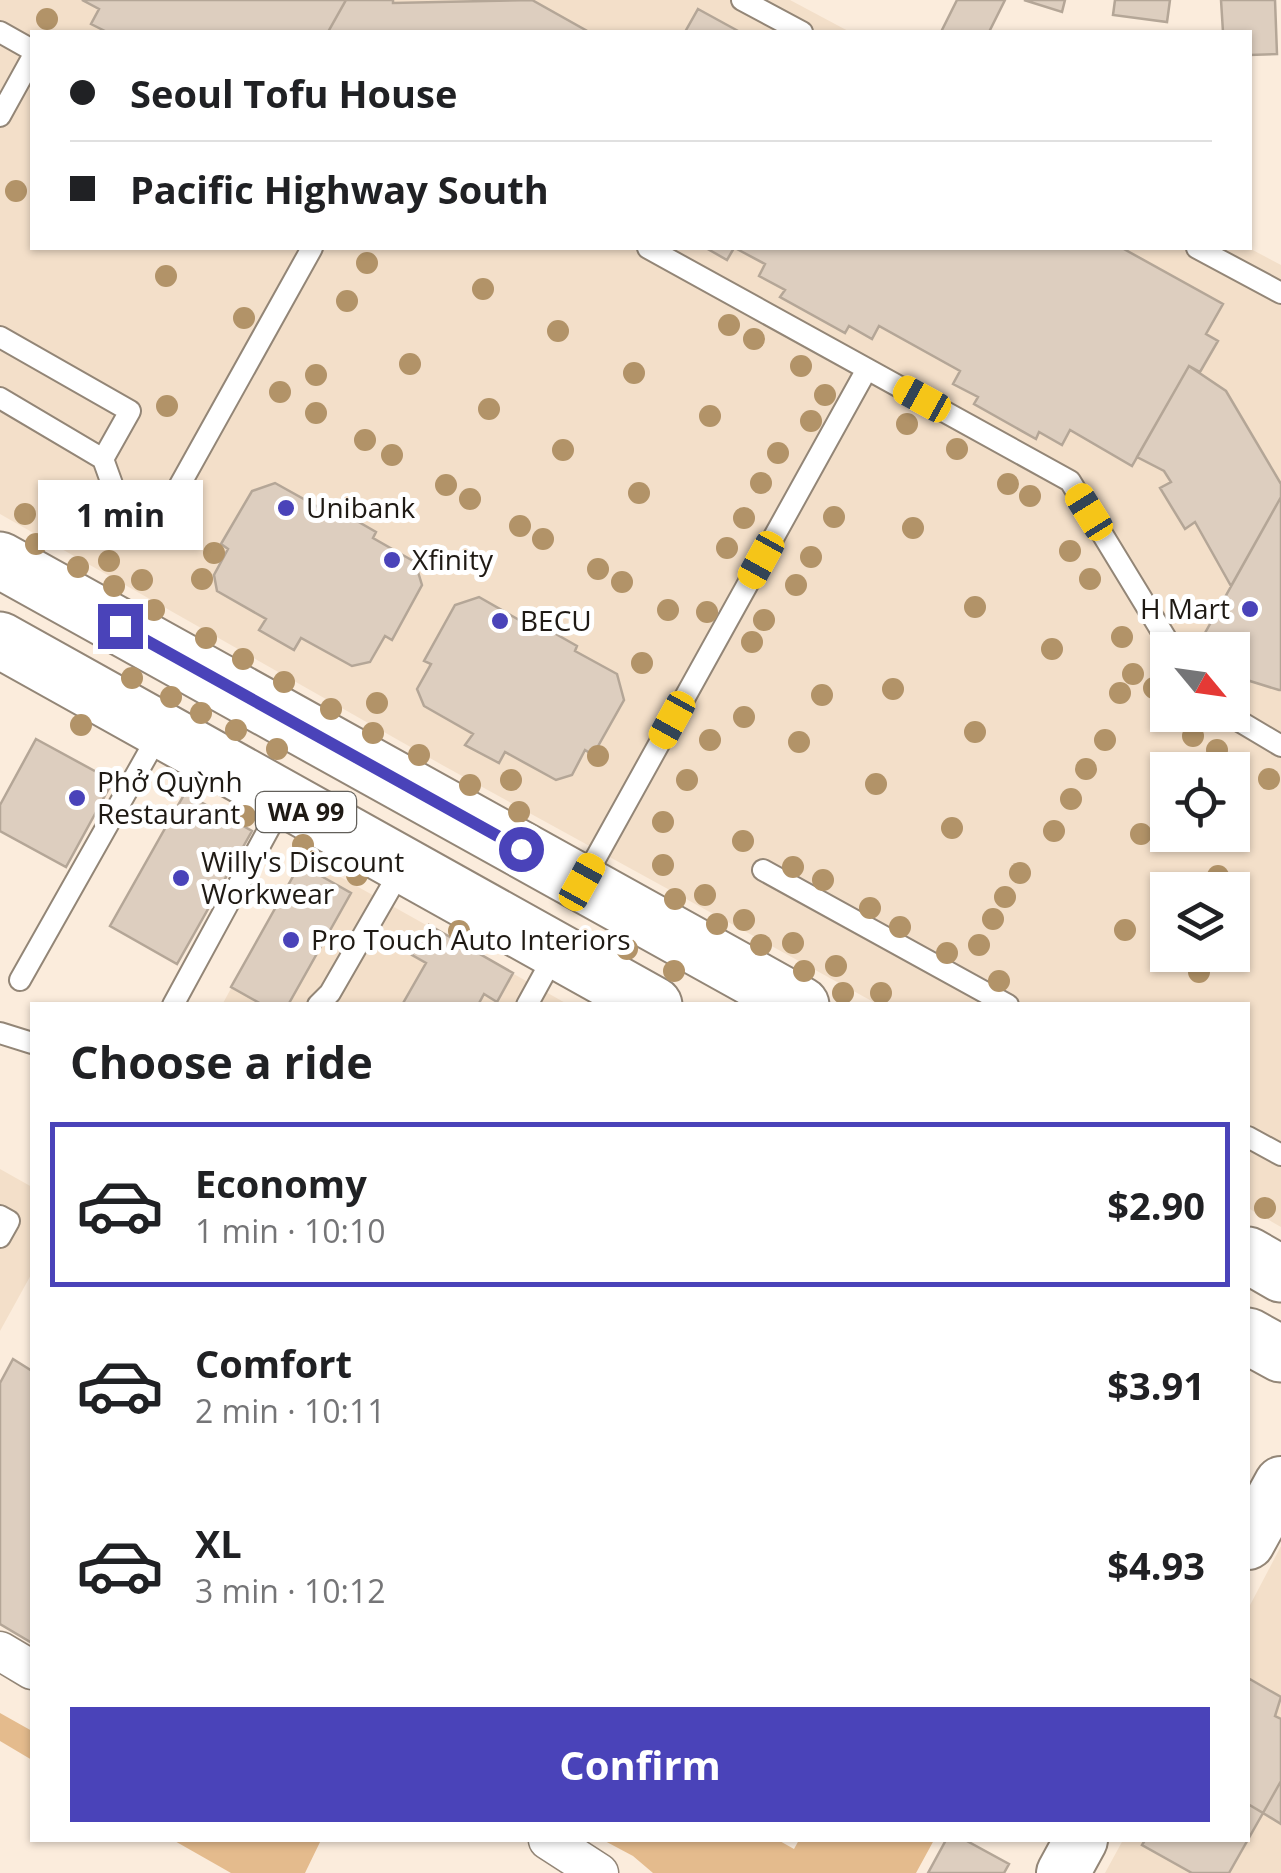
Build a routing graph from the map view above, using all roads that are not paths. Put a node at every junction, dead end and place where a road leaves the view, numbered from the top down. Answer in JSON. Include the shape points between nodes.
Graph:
{"nodes":[{"id":1,"x":742,"y":0,"type":"edge"},
{"id":2,"x":798,"y":30,"type":"edge"},
{"id":3,"x":0,"y":32,"type":"edge"},
{"id":4,"x":30,"y":53,"type":"edge"},
{"id":5,"x":30,"y":58,"type":"edge"},
{"id":6,"x":0,"y":116,"type":"edge"},
{"id":7,"x":311,"y":250,"type":"edge"},
{"id":8,"x":652,"y":250,"type":"edge"},
{"id":9,"x":1201,"y":250,"type":"edge"},
{"id":10,"x":1281,"y":293,"type":"edge"},
{"id":11,"x":0,"y":337,"type":"edge"},
{"id":12,"x":867,"y":369,"type":"junction"},
{"id":13,"x":0,"y":398,"type":"edge"},
{"id":14,"x":103,"y":459,"type":"junction"},
{"id":15,"x":0,"y":560,"type":"edge"},
{"id":16,"x":1162,"y":632,"type":"edge"},
{"id":17,"x":0,"y":640,"type":"edge"},
{"id":18,"x":1250,"y":728,"type":"edge"},
{"id":19,"x":161,"y":730,"type":"junction"},
{"id":20,"x":1281,"y":746,"type":"edge"},
{"id":21,"x":233,"y":772,"type":"junction"},
{"id":22,"x":285,"y":800,"type":"junction"},
{"id":23,"x":402,"y":866,"type":"junction"},
{"id":24,"x":763,"y":870,"type":"dead end"},
{"id":25,"x":582,"y":882,"type":"junction"},
{"id":26,"x":557,"y":951,"type":"junction"},
{"id":27,"x":20,"y":980,"type":"dead end"},
{"id":28,"x":175,"y":1002,"type":"edge"},
{"id":29,"x":321,"y":1002,"type":"edge"},
{"id":30,"x":529,"y":1002,"type":"edge"},
{"id":31,"x":649,"y":1002,"type":"edge"},
{"id":32,"x":796,"y":1002,"type":"edge"},
{"id":33,"x":1003,"y":1002,"type":"edge"},
{"id":34,"x":0,"y":1032,"type":"edge"},
{"id":35,"x":30,"y":1041,"type":"edge"},
{"id":36,"x":1250,"y":1138,"type":"edge"},
{"id":37,"x":1281,"y":1156,"type":"edge"},
{"id":38,"x":0,"y":1216,"type":"edge"},
{"id":39,"x":0,"y":1237,"type":"edge"},
{"id":40,"x":1250,"y":1256,"type":"edge"},
{"id":41,"x":1281,"y":1274,"type":"edge"},
{"id":42,"x":1250,"y":1337,"type":"edge"},
{"id":43,"x":1281,"y":1354,"type":"edge"},
{"id":44,"x":0,"y":1652,"type":"edge"},
{"id":45,"x":30,"y":1669,"type":"edge"},
{"id":46,"x":551,"y":1842,"type":"edge"},
{"id":47,"x":1080,"y":1842,"type":"edge"},
{"id":48,"x":599,"y":1873,"type":"edge"},
{"id":49,"x":1062,"y":1873,"type":"edge"}],
"edges":[{"from":1,"to":2,"type":"lane"},
{"from":3,"to":4,"type":"lane"},
{"from":5,"to":6,"type":"lane"},
{"from":7,"to":14,"type":"lane","via":[[162,516],[147,524],[132,521],[120,509]]},
{"from":8,"to":12,"type":"lane"},
{"from":9,"to":10,"type":"lane"},
{"from":11,"to":14,"type":"lane","via":[[130,411]]},
{"from":12,"to":16,"type":"lane","via":[[1070,482]]},
{"from":12,"to":25,"type":"lane"},
{"from":13,"to":14,"type":"lane"},
{"from":15,"to":25,"type":"main road","number":"WA 99"},
{"from":17,"to":19,"type":"main road","number":"WA 99"},
{"from":18,"to":20,"type":"lane"},
{"from":19,"to":21,"type":"main road","number":"WA 99"},
{"from":19,"to":27,"type":"lane"},
{"from":21,"to":22,"type":"main road","number":"WA 99"},
{"from":21,"to":25,"type":"main road","via":[[304,775],[530,899]]},
{"from":22,"to":23,"type":"main road","number":"WA 99"},
{"from":22,"to":28,"type":"lane"},
{"from":23,"to":26,"type":"main road","number":"WA 99"},
{"from":23,"to":29,"type":"lane"},
{"from":24,"to":33,"type":"lane"},
{"from":25,"to":32,"type":"main road","number":"WA 99"},
{"from":26,"to":30,"type":"lane"},
{"from":26,"to":31,"type":"main road","number":"WA 99"},
{"from":34,"to":35,"type":"lane"},
{"from":36,"to":37,"type":"lane"},
{"from":38,"to":39,"type":"lane","via":[[9,1221]]},
{"from":40,"to":41,"type":"main road"},
{"from":42,"to":43,"type":"main road"},
{"from":44,"to":45,"type":"street"},
{"from":46,"to":48,"type":"street"},
{"from":47,"to":49,"type":"street"}]}
